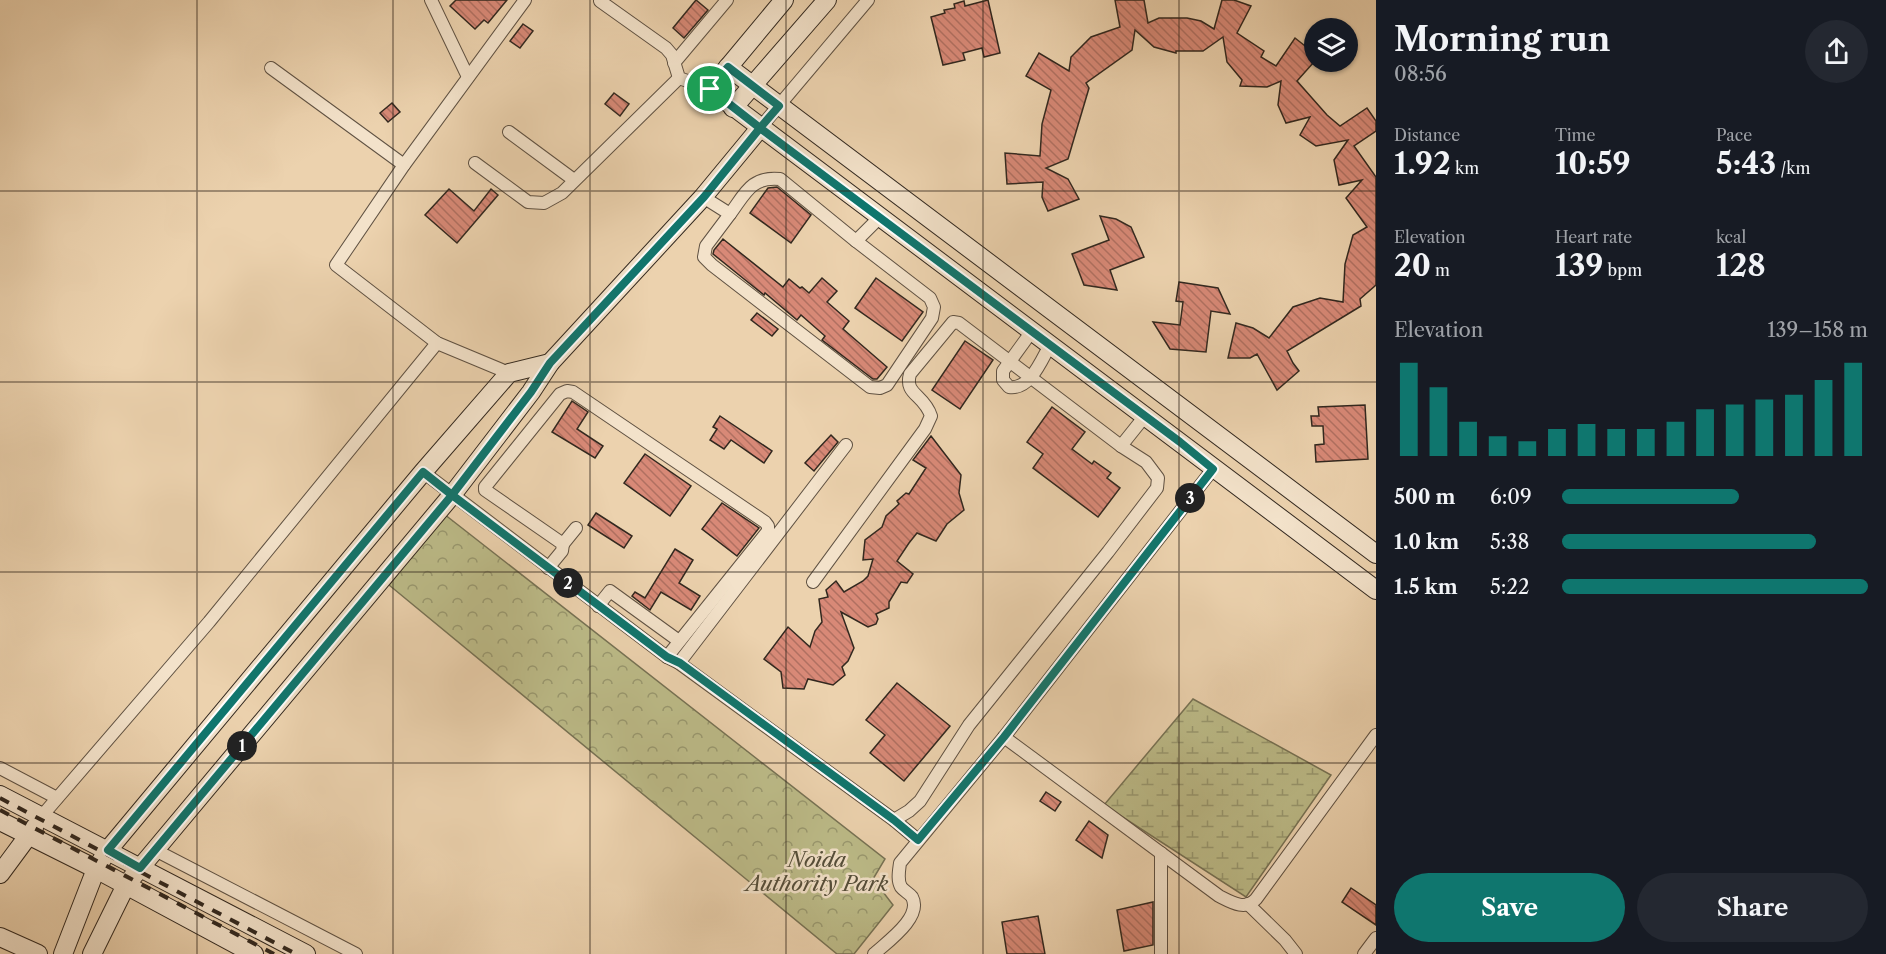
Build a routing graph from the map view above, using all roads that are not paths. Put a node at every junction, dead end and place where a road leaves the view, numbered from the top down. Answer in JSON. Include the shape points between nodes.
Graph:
{"nodes":[{"id":1,"x":431,"y":0,"type":"edge"},
{"id":2,"x":525,"y":0,"type":"edge"},
{"id":3,"x":727,"y":0,"type":"edge"},
{"id":4,"x":784,"y":0,"type":"edge"},
{"id":5,"x":827,"y":0,"type":"edge"},
{"id":6,"x":868,"y":0,"type":"edge"},
{"id":7,"x":600,"y":1,"type":"edge"},
{"id":8,"x":674,"y":63,"type":"junction"},
{"id":9,"x":728,"y":67,"type":"junction"},
{"id":10,"x":271,"y":68,"type":"dead end"},
{"id":11,"x":468,"y":77,"type":"junction"},
{"id":12,"x":679,"y":78,"type":"junction"},
{"id":13,"x":753,"y":86,"type":"junction"},
{"id":14,"x":710,"y":89,"type":"junction"},
{"id":15,"x":779,"y":106,"type":"junction"},
{"id":16,"x":734,"y":108,"type":"junction"},
{"id":17,"x":760,"y":128,"type":"junction"},
{"id":18,"x":509,"y":132,"type":"dead end"},
{"id":19,"x":475,"y":163,"type":"dead end"},
{"id":20,"x":404,"y":165,"type":"junction"},
{"id":21,"x":574,"y":180,"type":"junction"},
{"id":22,"x":704,"y":197,"type":"junction"},
{"id":23,"x":730,"y":214,"type":"junction"},
{"id":24,"x":880,"y":218,"type":"junction"},
{"id":25,"x":856,"y":241,"type":"junction"},
{"id":26,"x":1032,"y":331,"type":"junction"},
{"id":27,"x":437,"y":343,"type":"junction"},
{"id":28,"x":1050,"y":345,"type":"junction"},
{"id":29,"x":1009,"y":362,"type":"junction"},
{"id":30,"x":550,"y":363,"type":"junction"},
{"id":31,"x":509,"y":373,"type":"junction"},
{"id":32,"x":1030,"y":377,"type":"junction"},
{"id":33,"x":531,"y":392,"type":"junction"},
{"id":34,"x":1145,"y":416,"type":"junction"},
{"id":35,"x":846,"y":445,"type":"dead end"},
{"id":36,"x":1121,"y":446,"type":"junction"},
{"id":37,"x":1213,"y":469,"type":"junction"},
{"id":38,"x":423,"y":472,"type":"junction"},
{"id":39,"x":452,"y":495,"type":"junction"},
{"id":40,"x":576,"y":528,"type":"dead end"},
{"id":41,"x":563,"y":544,"type":"junction"},
{"id":42,"x":1376,"y":554,"type":"edge"},
{"id":43,"x":548,"y":568,"type":"junction"},
{"id":44,"x":813,"y":582,"type":"dead end"},
{"id":45,"x":1376,"y":590,"type":"edge"},
{"id":46,"x":598,"y":606,"type":"junction"},
{"id":47,"x":679,"y":641,"type":"junction"},
{"id":48,"x":667,"y":657,"type":"junction"},
{"id":49,"x":680,"y":663,"type":"junction"},
{"id":50,"x":1376,"y":735,"type":"edge"},
{"id":51,"x":1004,"y":737,"type":"junction"},
{"id":52,"x":0,"y":768,"type":"edge"},
{"id":53,"x":0,"y":795,"type":"edge"},
{"id":54,"x":57,"y":798,"type":"junction"},
{"id":55,"x":41,"y":817,"type":"junction"},
{"id":56,"x":894,"y":820,"type":"junction"},
{"id":57,"x":0,"y":821,"type":"edge"},
{"id":58,"x":29,"y":836,"type":"junction"},
{"id":59,"x":918,"y":840,"type":"junction"},
{"id":60,"x":108,"y":850,"type":"junction"},
{"id":61,"x":155,"y":850,"type":"junction"},
{"id":62,"x":1161,"y":853,"type":"junction"},
{"id":63,"x":140,"y":868,"type":"junction"},
{"id":64,"x":96,"y":869,"type":"junction"},
{"id":65,"x":0,"y":874,"type":"edge"},
{"id":66,"x":126,"y":885,"type":"junction"},
{"id":67,"x":1248,"y":904,"type":"junction"},
{"id":68,"x":0,"y":937,"type":"edge"},
{"id":69,"x":1376,"y":938,"type":"edge"},
{"id":70,"x":38,"y":954,"type":"edge"},
{"id":71,"x":63,"y":954,"type":"edge"},
{"id":72,"x":93,"y":954,"type":"edge"},
{"id":73,"x":254,"y":954,"type":"edge"},
{"id":74,"x":306,"y":954,"type":"edge"},
{"id":75,"x":356,"y":954,"type":"edge"},
{"id":76,"x":874,"y":954,"type":"edge"},
{"id":77,"x":1161,"y":954,"type":"edge"},
{"id":78,"x":1296,"y":954,"type":"edge"},
{"id":79,"x":1364,"y":954,"type":"edge"}],
"edges":[{"from":1,"to":11,"type":"street"},
{"from":2,"to":11,"type":"street"},
{"from":3,"to":8,"type":"street"},
{"from":4,"to":9,"type":"street"},
{"from":5,"to":13,"type":"street"},
{"from":6,"to":15,"type":"street"},
{"from":7,"to":8,"type":"street","via":[[666,48]]},
{"from":8,"to":12,"type":"street"},
{"from":9,"to":13,"type":"street"},
{"from":9,"to":14,"type":"street"},
{"from":10,"to":20,"type":"street"},
{"from":11,"to":20,"type":"street"},
{"from":12,"to":14,"type":"street"},
{"from":12,"to":21,"type":"street"},
{"from":13,"to":15,"type":"street"},
{"from":13,"to":16,"type":"street"},
{"from":14,"to":16,"type":"street"},
{"from":15,"to":17,"type":"street"},
{"from":15,"to":42,"type":"street"},
{"from":16,"to":17,"type":"street"},
{"from":17,"to":22,"type":"street"},
{"from":17,"to":24,"type":"street"},
{"from":18,"to":21,"type":"street"},
{"from":19,"to":21,"type":"street","via":[[536,204],[553,199]]},
{"from":20,"to":27,"type":"street","via":[[336,265]]},
{"from":22,"to":23,"type":"street"},
{"from":22,"to":30,"type":"street"},
{"from":23,"to":25,"type":"street","via":[[752,185],[766,177],[780,179]]},
{"from":23,"to":25,"type":"street","via":[[705,246],[704,257],[870,387],[880,388],[887,385],[932,318],[934,307],[930,298]]},
{"from":24,"to":25,"type":"street"},
{"from":24,"to":26,"type":"street"},
{"from":26,"to":28,"type":"street"},
{"from":26,"to":29,"type":"street"},
{"from":27,"to":31,"type":"street"},
{"from":27,"to":54,"type":"street","via":[[208,622]]},
{"from":28,"to":32,"type":"street"},
{"from":28,"to":34,"type":"street"},
{"from":29,"to":32,"type":"street"},
{"from":29,"to":32,"type":"street","via":[[1003,380],[1009,387],[1017,388]]},
{"from":29,"to":44,"type":"street","via":[[953,322],[910,374],[907,383],[910,391],[928,406],[931,416],[925,429]]},
{"from":30,"to":31,"type":"street"},
{"from":30,"to":33,"type":"street"},
{"from":31,"to":33,"type":"street"},
{"from":31,"to":38,"type":"street"},
{"from":32,"to":36,"type":"street"},
{"from":33,"to":39,"type":"street"},
{"from":34,"to":36,"type":"street"},
{"from":34,"to":37,"type":"street"},
{"from":35,"to":49,"type":"street"},
{"from":36,"to":56,"type":"street","via":[[1155,472],[1157,488],[969,725],[920,801]]},
{"from":37,"to":45,"type":"street"},
{"from":37,"to":51,"type":"street"},
{"from":38,"to":39,"type":"street"},
{"from":38,"to":60,"type":"street"},
{"from":39,"to":43,"type":"street"},
{"from":39,"to":61,"type":"street"},
{"from":40,"to":41,"type":"street"},
{"from":41,"to":43,"type":"street"},
{"from":41,"to":47,"type":"street","via":[[485,487],[560,394],[567,391],[768,526],[768,531]]},
{"from":43,"to":46,"type":"street"},
{"from":46,"to":47,"type":"street","via":[[610,591]]},
{"from":46,"to":48,"type":"street"},
{"from":47,"to":48,"type":"street"},
{"from":48,"to":49,"type":"street"},
{"from":49,"to":56,"type":"street"},
{"from":50,"to":67,"type":"street","via":[[1256,899]]},
{"from":51,"to":59,"type":"street"},
{"from":51,"to":62,"type":"street"},
{"from":52,"to":54,"type":"street"},
{"from":53,"to":55,"type":"street"},
{"from":54,"to":55,"type":"street"},
{"from":55,"to":58,"type":"street"},
{"from":55,"to":60,"type":"street"},
{"from":56,"to":59,"type":"street"},
{"from":57,"to":58,"type":"street"},
{"from":58,"to":64,"type":"street"},
{"from":58,"to":65,"type":"street"},
{"from":59,"to":76,"type":"street","via":[[900,863],[898,876],[901,887],[912,898],[914,910],[908,923]]},
{"from":60,"to":63,"type":"street"},
{"from":60,"to":64,"type":"street"},
{"from":61,"to":63,"type":"street"},
{"from":61,"to":75,"type":"street"},
{"from":62,"to":67,"type":"street","via":[[1219,896],[1235,904]]},
{"from":62,"to":77,"type":"street"},
{"from":63,"to":66,"type":"street"},
{"from":63,"to":74,"type":"street"},
{"from":64,"to":66,"type":"street"},
{"from":64,"to":71,"type":"street"},
{"from":66,"to":72,"type":"street"},
{"from":66,"to":73,"type":"street"},
{"from":67,"to":78,"type":"street"},
{"from":68,"to":70,"type":"street"},
{"from":69,"to":79,"type":"street"}]}
